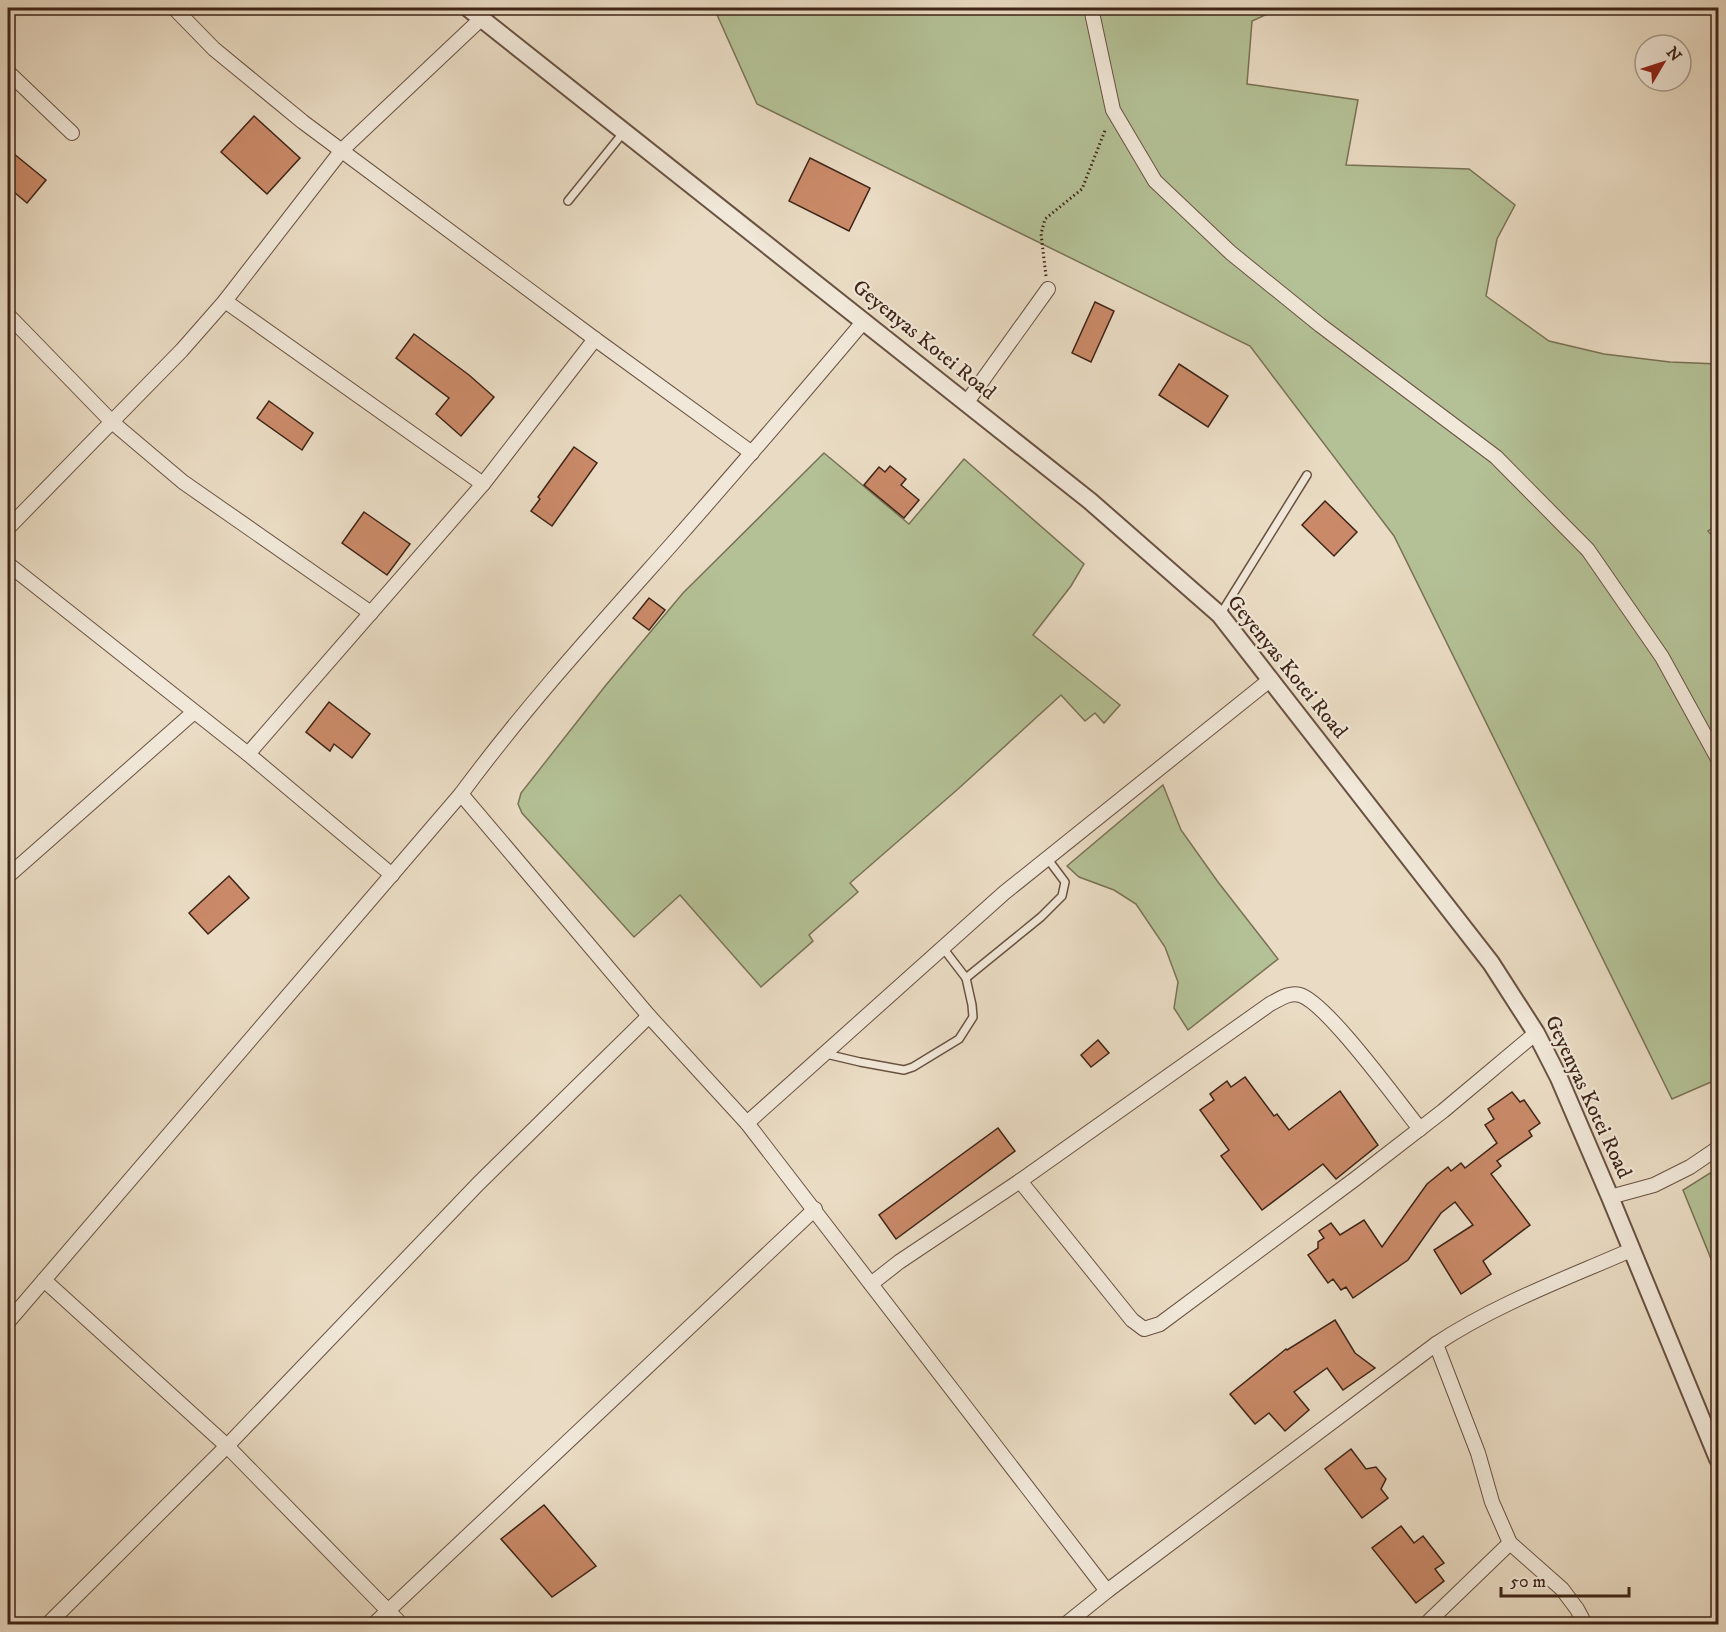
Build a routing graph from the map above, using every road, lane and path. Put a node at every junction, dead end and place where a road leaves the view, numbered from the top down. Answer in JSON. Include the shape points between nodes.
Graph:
{"nodes":[{"id":1,"x":174,"y":8,"type":"edge"},
{"id":2,"x":468,"y":8,"type":"edge"},
{"id":3,"x":1091,"y":8,"type":"edge"},
{"id":4,"x":482,"y":18,"type":"junction"},
{"id":5,"x":8,"y":72,"type":"edge"},
{"id":6,"x":1113,"y":110,"type":"junction"},
{"id":7,"x":625,"y":131,"type":"junction"},
{"id":8,"x":72,"y":133,"type":"dead end"},
{"id":9,"x":342,"y":150,"type":"junction"},
{"id":10,"x":568,"y":201,"type":"dead end"},
{"id":11,"x":1048,"y":289,"type":"joint"},
{"id":12,"x":225,"y":301,"type":"junction"},
{"id":13,"x":8,"y":315,"type":"edge"},
{"id":14,"x":864,"y":321,"type":"junction"},
{"id":15,"x":596,"y":339,"type":"junction"},
{"id":16,"x":966,"y":402,"type":"junction"},
{"id":17,"x":112,"y":422,"type":"junction"},
{"id":18,"x":752,"y":453,"type":"junction"},
{"id":19,"x":1307,"y":475,"type":"dead end"},
{"id":20,"x":483,"y":484,"type":"junction"},
{"id":21,"x":8,"y":528,"type":"edge"},
{"id":22,"x":8,"y":564,"type":"edge"},
{"id":23,"x":371,"y":613,"type":"junction"},
{"id":24,"x":1220,"y":615,"type":"junction"},
{"id":25,"x":1271,"y":679,"type":"junction"},
{"id":26,"x":194,"y":712,"type":"junction"},
{"id":27,"x":248,"y":754,"type":"junction"},
{"id":28,"x":1719,"y":759,"type":"edge"},
{"id":29,"x":461,"y":794,"type":"junction"},
{"id":30,"x":1047,"y":858,"type":"junction"},
{"id":31,"x":392,"y":875,"type":"junction"},
{"id":32,"x":8,"y":876,"type":"edge"},
{"id":33,"x":943,"y":948,"type":"junction"},
{"id":34,"x":966,"y":978,"type":"junction"},
{"id":35,"x":649,"y":1016,"type":"junction"},
{"id":36,"x":1536,"y":1033,"type":"junction"},
{"id":37,"x":825,"y":1053,"type":"junction"},
{"id":38,"x":747,"y":1123,"type":"junction"},
{"id":39,"x":1420,"y":1129,"type":"junction"},
{"id":40,"x":1719,"y":1148,"type":"edge"},
{"id":41,"x":1020,"y":1180,"type":"junction"},
{"id":42,"x":1610,"y":1197,"type":"junction"},
{"id":43,"x":815,"y":1209,"type":"junction"},
{"id":44,"x":1631,"y":1250,"type":"junction"},
{"id":45,"x":44,"y":1280,"type":"junction"},
{"id":46,"x":871,"y":1284,"type":"junction"},
{"id":47,"x":9,"y":1317,"type":"edge"},
{"id":48,"x":1436,"y":1344,"type":"junction"},
{"id":49,"x":227,"y":1446,"type":"junction"},
{"id":50,"x":1719,"y":1459,"type":"edge"},
{"id":51,"x":1510,"y":1543,"type":"junction"},
{"id":52,"x":1107,"y":1591,"type":"junction"},
{"id":53,"x":389,"y":1611,"type":"junction"},
{"id":54,"x":48,"y":1624,"type":"edge"},
{"id":55,"x":374,"y":1624,"type":"edge"},
{"id":56,"x":401,"y":1624,"type":"edge"},
{"id":57,"x":1066,"y":1624,"type":"edge"},
{"id":58,"x":1426,"y":1624,"type":"edge"},
{"id":59,"x":1585,"y":1624,"type":"edge"}],
"edges":[{"from":1,"to":9,"type":"street","via":[[214,49]]},
{"from":2,"to":4,"type":"street","name":"Geyenyas Kotei Road"},
{"from":3,"to":6,"type":"street"},
{"from":4,"to":7,"type":"street","name":"Geyenyas Kotei Road"},
{"from":4,"to":9,"type":"street"},
{"from":5,"to":8,"type":"street"},
{"from":6,"to":11,"type":"path","via":[[1082,189],[1046,219],[1041,234]]},
{"from":6,"to":28,"type":"street","via":[[1155,181],[1231,253],[1496,457],[1588,550],[1662,657]]},
{"from":7,"to":10,"type":"lane"},
{"from":7,"to":14,"type":"street","name":"Geyenyas Kotei Road"},
{"from":9,"to":12,"type":"street"},
{"from":9,"to":15,"type":"street"},
{"from":11,"to":16,"type":"street"},
{"from":12,"to":17,"type":"street"},
{"from":12,"to":20,"type":"street"},
{"from":13,"to":17,"type":"street"},
{"from":14,"to":16,"type":"street","name":"Geyenyas Kotei Road"},
{"from":14,"to":18,"type":"street"},
{"from":15,"to":18,"type":"street"},
{"from":15,"to":20,"type":"street"},
{"from":16,"to":24,"type":"street","name":"Geyenyas Kotei Road","via":[[1090,501]]},
{"from":17,"to":21,"type":"street"},
{"from":17,"to":23,"type":"street","via":[[183,482]]},
{"from":18,"to":29,"type":"street","via":[[592,634]]},
{"from":19,"to":24,"type":"lane"},
{"from":20,"to":23,"type":"street"},
{"from":22,"to":26,"type":"street"},
{"from":23,"to":27,"type":"street"},
{"from":24,"to":25,"type":"street","name":"Geyenyas Kotei Road"},
{"from":25,"to":30,"type":"street"},
{"from":25,"to":36,"type":"street","name":"Geyenyas Kotei Road","via":[[1491,963]]},
{"from":26,"to":27,"type":"street"},
{"from":26,"to":32,"type":"street"},
{"from":27,"to":31,"type":"street"},
{"from":29,"to":31,"type":"street"},
{"from":29,"to":35,"type":"street"},
{"from":30,"to":33,"type":"street"},
{"from":30,"to":34,"type":"lane","via":[[1065,882],[1062,896]]},
{"from":31,"to":45,"type":"street"},
{"from":33,"to":34,"type":"lane"},
{"from":33,"to":37,"type":"street"},
{"from":34,"to":37,"type":"lane","via":[[973,1017],[968,1028],[959,1039],[913,1067],[904,1070]]},
{"from":35,"to":38,"type":"street"},
{"from":35,"to":49,"type":"street","via":[[478,1184]]},
{"from":36,"to":39,"type":"street"},
{"from":36,"to":42,"type":"street","name":"Geyenyas Kotei Road"},
{"from":37,"to":38,"type":"street"},
{"from":38,"to":43,"type":"street"},
{"from":39,"to":41,"type":"street","via":[[1339,1028],[1316,1004],[1291,994],[1270,1004]]},
{"from":39,"to":41,"type":"street","via":[[1160,1324],[1144,1329],[1132,1320]]},
{"from":40,"to":42,"type":"street","via":[[1654,1185]]},
{"from":41,"to":46,"type":"street"},
{"from":42,"to":44,"type":"street","name":"Geyenyas Kotei Road"},
{"from":43,"to":46,"type":"street"},
{"from":43,"to":53,"type":"street"},
{"from":44,"to":48,"type":"street","via":[[1496,1309]]},
{"from":44,"to":50,"type":"street","name":"Geyenyas Kotei Road"},
{"from":45,"to":47,"type":"street"},
{"from":45,"to":49,"type":"street"},
{"from":46,"to":52,"type":"street"},
{"from":48,"to":51,"type":"street"},
{"from":48,"to":52,"type":"street"},
{"from":49,"to":53,"type":"street"},
{"from":49,"to":54,"type":"street"},
{"from":51,"to":58,"type":"street"},
{"from":51,"to":59,"type":"street","via":[[1562,1589]]},
{"from":52,"to":57,"type":"street"},
{"from":53,"to":55,"type":"street"},
{"from":53,"to":56,"type":"street"}]}
